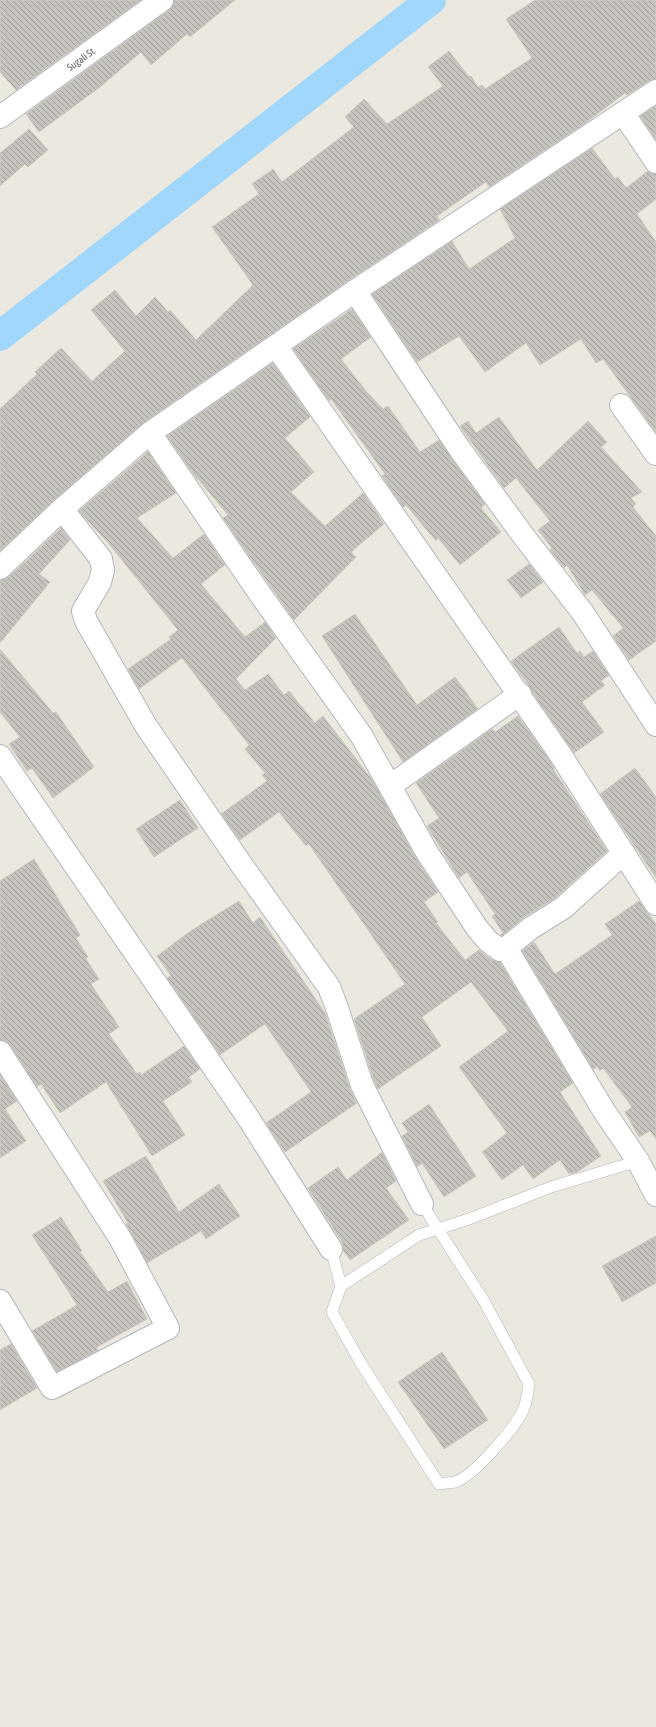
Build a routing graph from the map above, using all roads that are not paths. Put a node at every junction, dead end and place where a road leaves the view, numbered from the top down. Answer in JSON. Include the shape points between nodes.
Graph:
{"nodes":[{"id":1,"x":162,"y":0,"type":"edge"},
{"id":2,"x":656,"y":91,"type":"edge"},
{"id":3,"x":623,"y":113,"type":"junction"},
{"id":4,"x":0,"y":117,"type":"edge"},
{"id":5,"x":656,"y":162,"type":"edge"},
{"id":6,"x":354,"y":291,"type":"junction"},
{"id":7,"x":276,"y":346,"type":"junction"},
{"id":8,"x":621,"y":405,"type":"dead end"},
{"id":9,"x":150,"y":434,"type":"junction"},
{"id":10,"x":656,"y":454,"type":"edge"},
{"id":11,"x":62,"y":509,"type":"junction"},
{"id":12,"x":0,"y":568,"type":"edge"},
{"id":13,"x":520,"y":694,"type":"junction"},
{"id":14,"x":656,"y":725,"type":"edge"},
{"id":15,"x":0,"y":756,"type":"edge"},
{"id":16,"x":390,"y":786,"type":"junction"},
{"id":17,"x":624,"y":853,"type":"junction"},
{"id":18,"x":656,"y":904,"type":"edge"},
{"id":19,"x":506,"y":948,"type":"junction"},
{"id":20,"x":0,"y":1052,"type":"edge"},
{"id":21,"x":638,"y":1161,"type":"junction"},
{"id":22,"x":656,"y":1195,"type":"edge"},
{"id":23,"x":422,"y":1204,"type":"joint"},
{"id":24,"x":437,"y":1230,"type":"junction"},
{"id":25,"x":331,"y":1250,"type":"joint"},
{"id":26,"x":342,"y":1286,"type":"junction"},
{"id":27,"x":0,"y":1301,"type":"edge"}],
"edges":[{"from":1,"to":4,"type":"street","name":"Sugali St."},
{"from":2,"to":3,"type":"street"},
{"from":3,"to":5,"type":"street"},
{"from":3,"to":6,"type":"street"},
{"from":6,"to":7,"type":"street"},
{"from":6,"to":14,"type":"street","via":[[459,448],[583,613]]},
{"from":7,"to":9,"type":"street"},
{"from":7,"to":13,"type":"street"},
{"from":8,"to":10,"type":"street"},
{"from":9,"to":11,"type":"street"},
{"from":9,"to":16,"type":"street","via":[[361,735]]},
{"from":11,"to":12,"type":"street"},
{"from":11,"to":23,"type":"street","via":[[102,559],[100,582],[83,611],[86,621],[146,726],[329,987],[362,1085]]},
{"from":13,"to":16,"type":"street"},
{"from":13,"to":17,"type":"street"},
{"from":15,"to":25,"type":"street","via":[[249,1119]]},
{"from":16,"to":19,"type":"street","via":[[428,854],[477,928],[500,950]]},
{"from":17,"to":18,"type":"street"},
{"from":17,"to":19,"type":"street","via":[[563,908],[531,928]]},
{"from":19,"to":21,"type":"street","via":[[604,1111]]},
{"from":20,"to":27,"type":"street","via":[[120,1238],[168,1328],[52,1388]]},
{"from":21,"to":22,"type":"street"},
{"from":21,"to":24,"type":"lane","via":[[551,1187]]},
{"from":23,"to":24,"type":"lane"},
{"from":24,"to":26,"type":"lane","via":[[419,1235]]},
{"from":24,"to":26,"type":"lane","via":[[484,1301],[529,1384],[524,1408],[507,1436],[456,1482],[439,1484],[362,1365],[332,1312]]},
{"from":25,"to":26,"type":"lane"}]}
